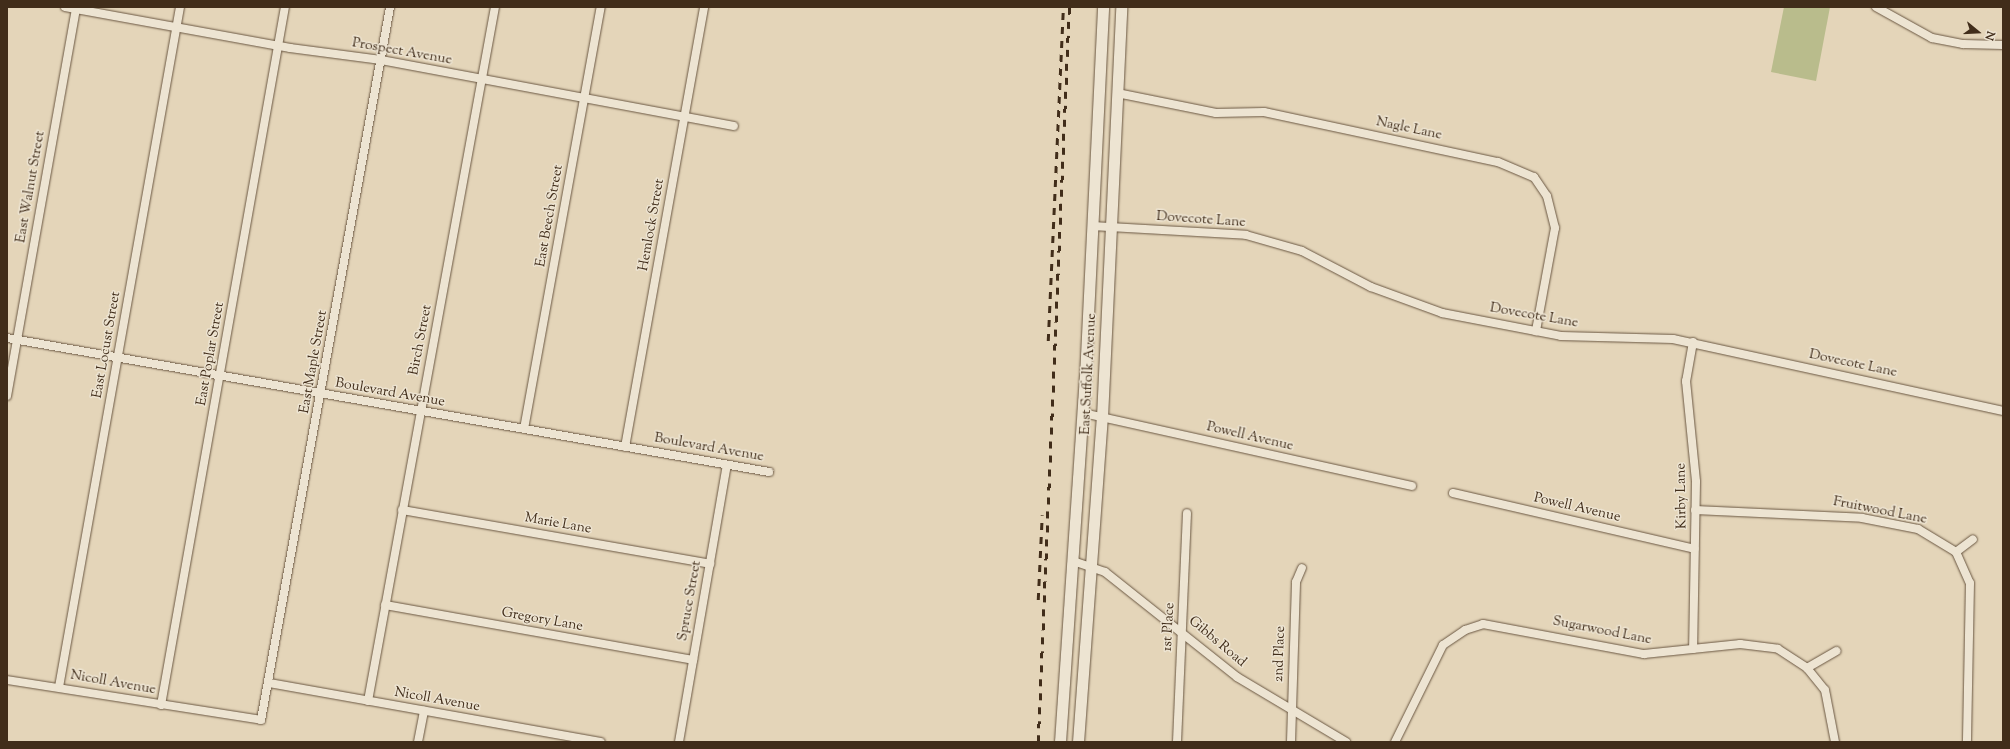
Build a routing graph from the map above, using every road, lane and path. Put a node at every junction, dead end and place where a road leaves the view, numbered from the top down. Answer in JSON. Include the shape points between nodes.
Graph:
{"nodes":[{"id":1,"x":65,"y":7,"type":"edge"},
{"id":2,"x":180,"y":7,"type":"edge"},
{"id":3,"x":285,"y":7,"type":"edge"},
{"id":4,"x":390,"y":7,"type":"edge"},
{"id":5,"x":495,"y":7,"type":"edge"},
{"id":6,"x":601,"y":7,"type":"edge"},
{"id":7,"x":704,"y":7,"type":"edge"},
{"id":8,"x":1103,"y":7,"type":"edge"},
{"id":9,"x":1121,"y":7,"type":"edge"},
{"id":10,"x":1876,"y":7,"type":"edge"},
{"id":11,"x":76,"y":8,"type":"edge"},
{"id":12,"x":176,"y":27,"type":"junction"},
{"id":13,"x":2003,"y":45,"type":"edge"},
{"id":14,"x":278,"y":46,"type":"junction"},
{"id":15,"x":381,"y":60,"type":"junction"},
{"id":16,"x":482,"y":79,"type":"junction"},
{"id":17,"x":1117,"y":93,"type":"junction"},
{"id":18,"x":584,"y":99,"type":"junction"},
{"id":19,"x":684,"y":117,"type":"junction"},
{"id":20,"x":734,"y":126,"type":"dead end"},
{"id":21,"x":1092,"y":226,"type":"junction"},
{"id":22,"x":1111,"y":228,"type":"junction"},
{"id":23,"x":1536,"y":331,"type":"junction"},
{"id":24,"x":7,"y":338,"type":"edge"},
{"id":25,"x":17,"y":340,"type":"junction"},
{"id":26,"x":1693,"y":342,"type":"junction"},
{"id":27,"x":118,"y":358,"type":"junction"},
{"id":28,"x":220,"y":376,"type":"junction"},
{"id":29,"x":322,"y":394,"type":"junction"},
{"id":30,"x":7,"y":396,"type":"edge"},
{"id":31,"x":2003,"y":410,"type":"edge"},
{"id":32,"x":420,"y":411,"type":"junction"},
{"id":33,"x":1083,"y":413,"type":"junction"},
{"id":34,"x":1102,"y":417,"type":"junction"},
{"id":35,"x":524,"y":429,"type":"junction"},
{"id":36,"x":625,"y":447,"type":"junction"},
{"id":37,"x":727,"y":465,"type":"junction"},
{"id":38,"x":768,"y":472,"type":"dead end"},
{"id":39,"x":1412,"y":486,"type":"dead end"},
{"id":40,"x":1453,"y":494,"type":"dead end"},
{"id":41,"x":402,"y":510,"type":"junction"},
{"id":42,"x":1695,"y":510,"type":"junction"},
{"id":43,"x":1187,"y":513,"type":"dead end"},
{"id":44,"x":1973,"y":539,"type":"dead end"},
{"id":45,"x":1695,"y":548,"type":"junction"},
{"id":46,"x":1956,"y":552,"type":"junction"},
{"id":47,"x":1073,"y":561,"type":"junction"},
{"id":48,"x":710,"y":564,"type":"junction"},
{"id":49,"x":1091,"y":566,"type":"junction"},
{"id":50,"x":1302,"y":568,"type":"dead end"},
{"id":51,"x":385,"y":605,"type":"junction"},
{"id":52,"x":1181,"y":629,"type":"junction"},
{"id":53,"x":1693,"y":649,"type":"junction"},
{"id":54,"x":1837,"y":651,"type":"dead end"},
{"id":55,"x":693,"y":660,"type":"junction"},
{"id":56,"x":1807,"y":668,"type":"junction"},
{"id":57,"x":7,"y":680,"type":"edge"},
{"id":58,"x":269,"y":684,"type":"junction"},
{"id":59,"x":59,"y":687,"type":"junction"},
{"id":60,"x":368,"y":701,"type":"junction"},
{"id":61,"x":161,"y":705,"type":"junction"},
{"id":62,"x":424,"y":711,"type":"junction"},
{"id":63,"x":1293,"y":712,"type":"junction"},
{"id":64,"x":261,"y":720,"type":"joint"},
{"id":65,"x":418,"y":742,"type":"edge"},
{"id":66,"x":601,"y":742,"type":"edge"},
{"id":67,"x":679,"y":742,"type":"edge"},
{"id":68,"x":1060,"y":742,"type":"edge"},
{"id":69,"x":1078,"y":742,"type":"edge"},
{"id":70,"x":1176,"y":742,"type":"edge"},
{"id":71,"x":1291,"y":742,"type":"edge"},
{"id":72,"x":1346,"y":742,"type":"edge"},
{"id":73,"x":1395,"y":742,"type":"edge"},
{"id":74,"x":1835,"y":742,"type":"edge"},
{"id":75,"x":1968,"y":742,"type":"edge"}],
"edges":[{"from":1,"to":11,"type":"street","name":"Prospect Avenue"},
{"from":2,"to":12,"type":"street","name":"East Locust Street"},
{"from":3,"to":14,"type":"street","name":"East Poplar Street"},
{"from":4,"to":15,"type":"street","name":"East Maple Street"},
{"from":5,"to":16,"type":"street","name":"Birch Street"},
{"from":6,"to":18,"type":"street","name":"East Beech Street"},
{"from":7,"to":19,"type":"street","name":"Hemlock Street"},
{"from":8,"to":21,"type":"main road","name":"East Suffolk Avenue"},
{"from":9,"to":17,"type":"main road","name":"East Suffolk Avenue"},
{"from":10,"to":13,"type":"street","via":[[1932,38],[1963,44]]},
{"from":11,"to":12,"type":"street","name":"Prospect Avenue"},
{"from":11,"to":25,"type":"street","name":"East Walnut Street"},
{"from":12,"to":14,"type":"street","name":"Prospect Avenue"},
{"from":12,"to":27,"type":"street","name":"East Locust Street"},
{"from":14,"to":15,"type":"street","name":"Prospect Avenue"},
{"from":14,"to":28,"type":"street","name":"East Poplar Street"},
{"from":15,"to":16,"type":"street","name":"Prospect Avenue"},
{"from":15,"to":29,"type":"street","name":"East Maple Street"},
{"from":16,"to":18,"type":"street","name":"Prospect Avenue"},
{"from":16,"to":32,"type":"street","name":"Birch Street"},
{"from":17,"to":22,"type":"main road","name":"East Suffolk Avenue"},
{"from":17,"to":23,"type":"street","name":"Nagle Lane","via":[[1216,113],[1264,112],[1498,162],[1534,177],[1547,196],[1555,228]]},
{"from":18,"to":19,"type":"street","name":"Prospect Avenue"},
{"from":18,"to":35,"type":"street","name":"East Beech Street"},
{"from":19,"to":20,"type":"street","name":"Prospect Avenue"},
{"from":19,"to":36,"type":"street","name":"Hemlock Street"},
{"from":21,"to":22,"type":"street","name":"Dovecote Lane"},
{"from":21,"to":33,"type":"main road","name":"East Suffolk Avenue"},
{"from":22,"to":23,"type":"street","name":"Dovecote Lane","via":[[1210,231],[1278,243],[1326,262],[1371,287],[1421,306]]},
{"from":22,"to":34,"type":"main road","name":"East Suffolk Avenue"},
{"from":23,"to":26,"type":"street","name":"Dovecote Lane","via":[[1574,337],[1650,336]]},
{"from":24,"to":25,"type":"street","name":"Boulevard Avenue"},
{"from":25,"to":27,"type":"street","name":"Boulevard Avenue"},
{"from":25,"to":30,"type":"street","name":"East Walnut Street"},
{"from":26,"to":31,"type":"street","name":"Dovecote Lane"},
{"from":26,"to":42,"type":"street","name":"Kirby Lane","via":[[1686,381]]},
{"from":27,"to":28,"type":"street","name":"Boulevard Avenue"},
{"from":27,"to":59,"type":"street","name":"East Locust Street"},
{"from":28,"to":29,"type":"street","name":"Boulevard Avenue"},
{"from":28,"to":61,"type":"street","name":"East Poplar Street"},
{"from":29,"to":32,"type":"street","name":"Boulevard Avenue"},
{"from":29,"to":58,"type":"street","name":"East Maple Street"},
{"from":32,"to":35,"type":"street","name":"Boulevard Avenue"},
{"from":32,"to":41,"type":"street","name":"Birch Street"},
{"from":33,"to":34,"type":"street","name":"Powell Avenue"},
{"from":33,"to":47,"type":"main road","name":"East Suffolk Avenue"},
{"from":34,"to":39,"type":"street","name":"Powell Avenue"},
{"from":34,"to":49,"type":"main road","name":"East Suffolk Avenue"},
{"from":35,"to":36,"type":"street","name":"Boulevard Avenue"},
{"from":36,"to":37,"type":"street","name":"Boulevard Avenue"},
{"from":37,"to":38,"type":"street","name":"Boulevard Avenue"},
{"from":37,"to":48,"type":"street","name":"Spruce Street"},
{"from":40,"to":45,"type":"street","name":"Powell Avenue"},
{"from":41,"to":48,"type":"street","name":"Marie Lane"},
{"from":41,"to":51,"type":"street","name":"Birch Street"},
{"from":42,"to":45,"type":"street","name":"Kirby Lane"},
{"from":42,"to":46,"type":"street","name":"Fruitwood Lane","via":[[1862,518],[1918,529]]},
{"from":43,"to":52,"type":"street","name":"1st Place"},
{"from":44,"to":46,"type":"street"},
{"from":45,"to":53,"type":"street","name":"Kirby Lane"},
{"from":46,"to":75,"type":"street","via":[[1970,583]]},
{"from":47,"to":49,"type":"street","name":"Gibbs Road"},
{"from":47,"to":68,"type":"main road","name":"East Suffolk Avenue"},
{"from":48,"to":55,"type":"street","name":"Spruce Street"},
{"from":49,"to":52,"type":"street","name":"Gibbs Road"},
{"from":49,"to":69,"type":"main road","name":"East Suffolk Avenue"},
{"from":50,"to":63,"type":"street","name":"2nd Place","via":[[1296,582]]},
{"from":51,"to":55,"type":"street","name":"Gregory Lane"},
{"from":51,"to":60,"type":"street","name":"Birch Street"},
{"from":52,"to":63,"type":"street","name":"Gibbs Road","via":[[1237,677]]},
{"from":52,"to":70,"type":"street","name":"1st Place"},
{"from":53,"to":56,"type":"street","name":"Sugarwood Lane","via":[[1759,645],[1778,649]]},
{"from":53,"to":73,"type":"street","name":"Sugarwood Lane","via":[[1644,654],[1483,624],[1465,630],[1443,645]]},
{"from":54,"to":56,"type":"street"},
{"from":55,"to":67,"type":"street","name":"Spruce Street"},
{"from":56,"to":74,"type":"street","name":"Sugarwood Lane","via":[[1825,690]]},
{"from":57,"to":59,"type":"street","name":"Nicoll Avenue"},
{"from":58,"to":60,"type":"street","name":"Nicoll Avenue"},
{"from":58,"to":64,"type":"street","name":"East Maple Street"},
{"from":59,"to":61,"type":"street","name":"Nicoll Avenue"},
{"from":60,"to":62,"type":"street","name":"Nicoll Avenue"},
{"from":61,"to":64,"type":"street","name":"Nicoll Avenue"},
{"from":62,"to":65,"type":"street"},
{"from":62,"to":66,"type":"street","name":"Nicoll Avenue"},
{"from":63,"to":71,"type":"street","name":"2nd Place"},
{"from":63,"to":72,"type":"street","name":"Gibbs Road"}]}
